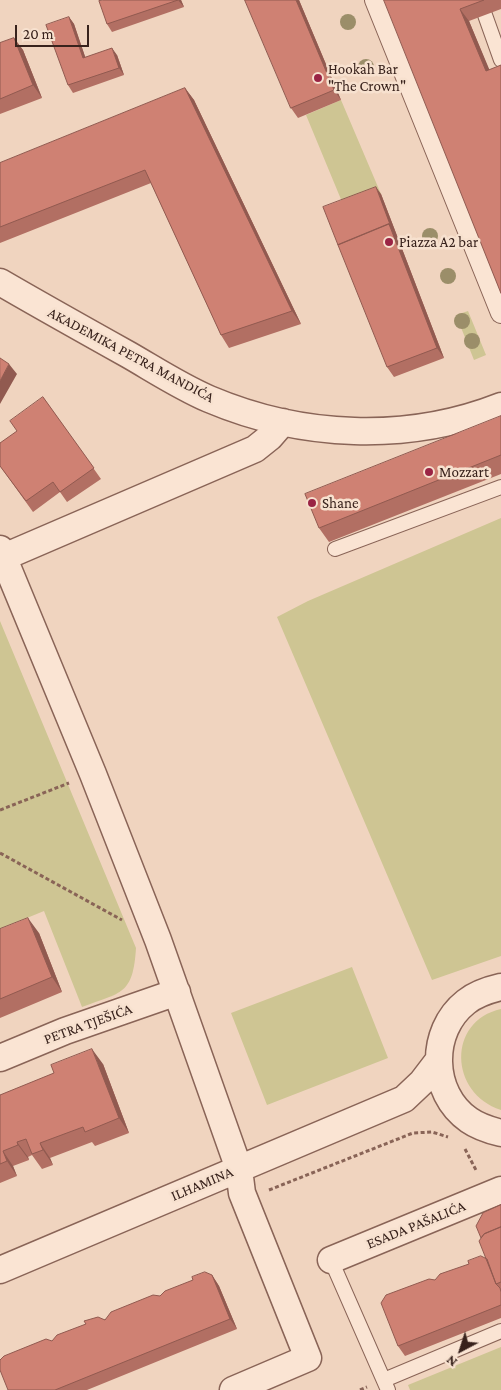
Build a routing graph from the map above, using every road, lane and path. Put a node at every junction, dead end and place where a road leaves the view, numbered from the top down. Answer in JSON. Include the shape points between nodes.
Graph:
{"nodes":[{"id":1,"x":375,"y":0,"type":"edge"},
{"id":2,"x":485,"y":15,"type":"dead end"},
{"id":3,"x":497,"y":37,"type":"edge"},
{"id":4,"x":501,"y":60,"type":"edge"},
{"id":5,"x":0,"y":282,"type":"edge"},
{"id":6,"x":501,"y":313,"type":"edge"},
{"id":7,"x":501,"y":406,"type":"edge"},
{"id":8,"x":283,"y":422,"type":"junction"},
{"id":9,"x":501,"y":487,"type":"edge"},
{"id":10,"x":335,"y":549,"type":"dead end"},
{"id":11,"x":2,"y":553,"type":"edge"},
{"id":12,"x":93,"y":774,"type":"junction"},
{"id":13,"x":0,"y":810,"type":"edge"},
{"id":14,"x":0,"y":853,"type":"edge"},
{"id":15,"x":122,"y":920,"type":"dead end"},
{"id":16,"x":501,"y":987,"type":"edge"},
{"id":17,"x":177,"y":992,"type":"junction"},
{"id":18,"x":0,"y":1058,"type":"edge"},
{"id":19,"x":438,"y":1061,"type":"junction"},
{"id":20,"x":404,"y":1099,"type":"junction"},
{"id":21,"x":453,"y":1104,"type":"junction"},
{"id":22,"x":501,"y":1133,"type":"edge"},
{"id":23,"x":452,"y":1138,"type":"dead end"},
{"id":24,"x":463,"y":1148,"type":"dead end"},
{"id":25,"x":239,"y":1169,"type":"junction"},
{"id":26,"x":494,"y":1193,"type":"edge"},
{"id":27,"x":245,"y":1200,"type":"junction"},
{"id":28,"x":331,"y":1260,"type":"joint"},
{"id":29,"x":0,"y":1270,"type":"edge"},
{"id":30,"x":501,"y":1331,"type":"edge"},
{"id":31,"x":386,"y":1385,"type":"edge"},
{"id":32,"x":233,"y":1390,"type":"edge"}],
"edges":[{"from":1,"to":6,"type":"street"},
{"from":2,"to":3,"type":"lane"},
{"from":3,"to":4,"type":"lane"},
{"from":5,"to":8,"type":"street","name":"AKADEMIKA PETRA MANDIĆA","via":[[182,386],[234,408]]},
{"from":7,"to":8,"type":"street","name":"AKADEMIKA PETRA MANDIĆA","via":[[442,424],[395,431],[340,431]]},
{"from":8,"to":11,"type":"street","via":[[255,449]]},
{"from":9,"to":10,"type":"lane"},
{"from":11,"to":12,"type":"street"},
{"from":12,"to":13,"type":"path"},
{"from":12,"to":17,"type":"street"},
{"from":14,"to":15,"type":"path"},
{"from":16,"to":19,"type":"street","via":[[465,1002],[452,1017],[442,1035]]},
{"from":17,"to":18,"type":"street","name":"PETRA TJEŠIĆA"},
{"from":17,"to":25,"type":"street"},
{"from":19,"to":20,"type":"street","name":"ILHAMINA"},
{"from":19,"to":21,"type":"street","via":[[442,1084]]},
{"from":20,"to":21,"type":"street","name":"ILHAMINA","via":[[430,1098]]},
{"from":20,"to":25,"type":"street","name":"ILHAMINA"},
{"from":21,"to":22,"type":"street","via":[[467,1119]]},
{"from":23,"to":27,"type":"path","via":[[432,1132],[413,1133]]},
{"from":24,"to":26,"type":"path"},
{"from":25,"to":27,"type":"street"},
{"from":25,"to":29,"type":"street","name":"ILHAMINA"},
{"from":26,"to":28,"type":"street","name":"ESADA PAŠALIĆA"},
{"from":27,"to":32,"type":"street","via":[[308,1358]]},
{"from":28,"to":31,"type":"lane"},
{"from":30,"to":31,"type":"lane"}]}
